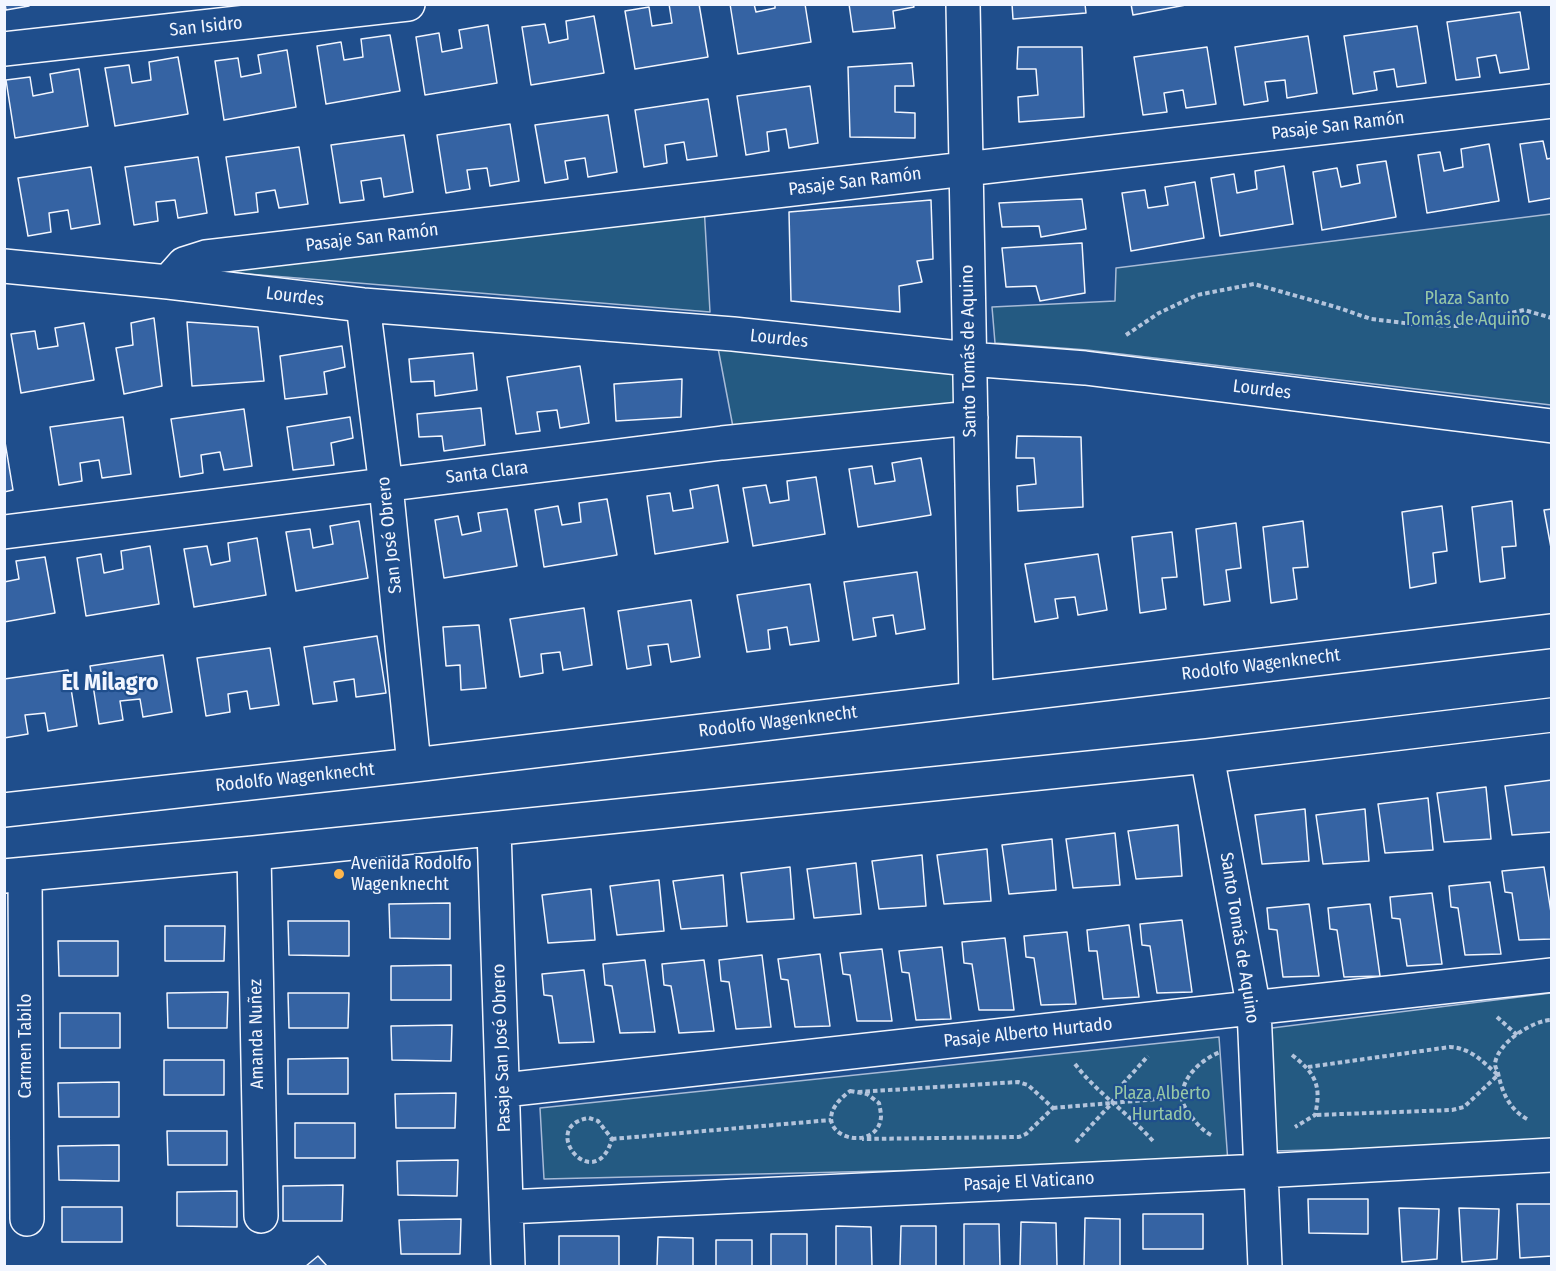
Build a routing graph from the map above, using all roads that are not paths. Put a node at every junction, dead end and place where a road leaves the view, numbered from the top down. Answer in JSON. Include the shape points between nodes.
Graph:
{"nodes":[{"id":1,"x":408,"y":4,"type":"edge"},
{"id":2,"x":963,"y":4,"type":"edge"},
{"id":3,"x":4,"y":49,"type":"edge"},
{"id":4,"x":1551,"y":101,"type":"edge"},
{"id":5,"x":966,"y":170,"type":"junction"},
{"id":6,"x":4,"y":266,"type":"edge"},
{"id":7,"x":168,"y":282,"type":"junction"},
{"id":8,"x":363,"y":305,"type":"junction"},
{"id":9,"x":969,"y":359,"type":"junction"},
{"id":10,"x":971,"y":418,"type":"junction"},
{"id":11,"x":1551,"y":426,"type":"edge"},
{"id":12,"x":386,"y":486,"type":"junction"},
{"id":13,"x":4,"y":532,"type":"edge"},
{"id":14,"x":1551,"y":631,"type":"edge"},
{"id":15,"x":976,"y":698,"type":"junction"},
{"id":16,"x":1551,"y":715,"type":"edge"},
{"id":17,"x":1207,"y":756,"type":"junction"},
{"id":18,"x":414,"y":765,"type":"junction"},
{"id":19,"x":4,"y":810,"type":"edge"},
{"id":20,"x":494,"y":829,"type":"junction"},
{"id":21,"x":254,"y":853,"type":"junction"},
{"id":22,"x":15,"y":875,"type":"edge"},
{"id":23,"x":1551,"y":975,"type":"edge"},
{"id":24,"x":1254,"y":1009,"type":"junction"},
{"id":25,"x":504,"y":1090,"type":"junction"},
{"id":26,"x":1551,"y":1155,"type":"edge"},
{"id":27,"x":1261,"y":1171,"type":"junction"},
{"id":28,"x":507,"y":1207,"type":"junction"},
{"id":29,"x":261,"y":1216,"type":"dead end"},
{"id":30,"x":27,"y":1219,"type":"dead end"},
{"id":31,"x":508,"y":1266,"type":"edge"},
{"id":32,"x":1264,"y":1266,"type":"edge"}],
"edges":[{"from":1,"to":3,"type":"street","name":"San Isidro"},
{"from":2,"to":5,"type":"street","name":"Santo Tomás de Aquino"},
{"from":4,"to":5,"type":"street","name":"Pasaje San Ramón"},
{"from":5,"to":7,"type":"street","name":"Pasaje San Ramón","via":[[206,257],[184,264]]},
{"from":5,"to":9,"type":"street","name":"Santo Tomás de Aquino"},
{"from":6,"to":7,"type":"street","name":"Lourdes"},
{"from":7,"to":8,"type":"street","name":"Lourdes"},
{"from":8,"to":9,"type":"street","name":"Lourdes","via":[[733,334]]},
{"from":8,"to":12,"type":"street","name":"San José Obrero"},
{"from":9,"to":10,"type":"street","name":"Santo Tomás de Aquino"},
{"from":9,"to":11,"type":"street","name":"Lourdes","via":[[1085,368]]},
{"from":10,"to":12,"type":"street","name":"Santa Clara","via":[[711,444]]},
{"from":10,"to":15,"type":"street","name":"Santo Tomás de Aquino"},
{"from":12,"to":13,"type":"street","name":"Santa Clara"},
{"from":12,"to":18,"type":"street","name":"San José Obrero"},
{"from":14,"to":15,"type":"street","name":"Rodolfo Wagenknecht"},
{"from":15,"to":18,"type":"street","name":"Rodolfo Wagenknecht"},
{"from":16,"to":17,"type":"street"},
{"from":17,"to":20,"type":"street"},
{"from":17,"to":24,"type":"street","name":"Santo Tomás de Aquino"},
{"from":18,"to":19,"type":"street","name":"Rodolfo Wagenknecht"},
{"from":20,"to":21,"type":"street"},
{"from":20,"to":25,"type":"street","name":"Pasaje San José Obrero"},
{"from":21,"to":22,"type":"street"},
{"from":21,"to":29,"type":"street","name":"Amanda Nuñez"},
{"from":22,"to":30,"type":"street","name":"Carmen Tabilo"},
{"from":23,"to":24,"type":"street","name":"Pasaje Alberto Hurtado"},
{"from":24,"to":25,"type":"street","name":"Pasaje Alberto Hurtado"},
{"from":24,"to":27,"type":"street","name":"Santo Tomás de Aquino"},
{"from":25,"to":28,"type":"street","name":"Pasaje San José Obrero"},
{"from":26,"to":27,"type":"street","name":"Pasaje El Vaticano"},
{"from":27,"to":28,"type":"street","name":"Pasaje El Vaticano"},
{"from":27,"to":32,"type":"street","name":"Santo Tomás de Aquino"},
{"from":28,"to":31,"type":"street","name":"Pasaje San José Obrero"}]}
